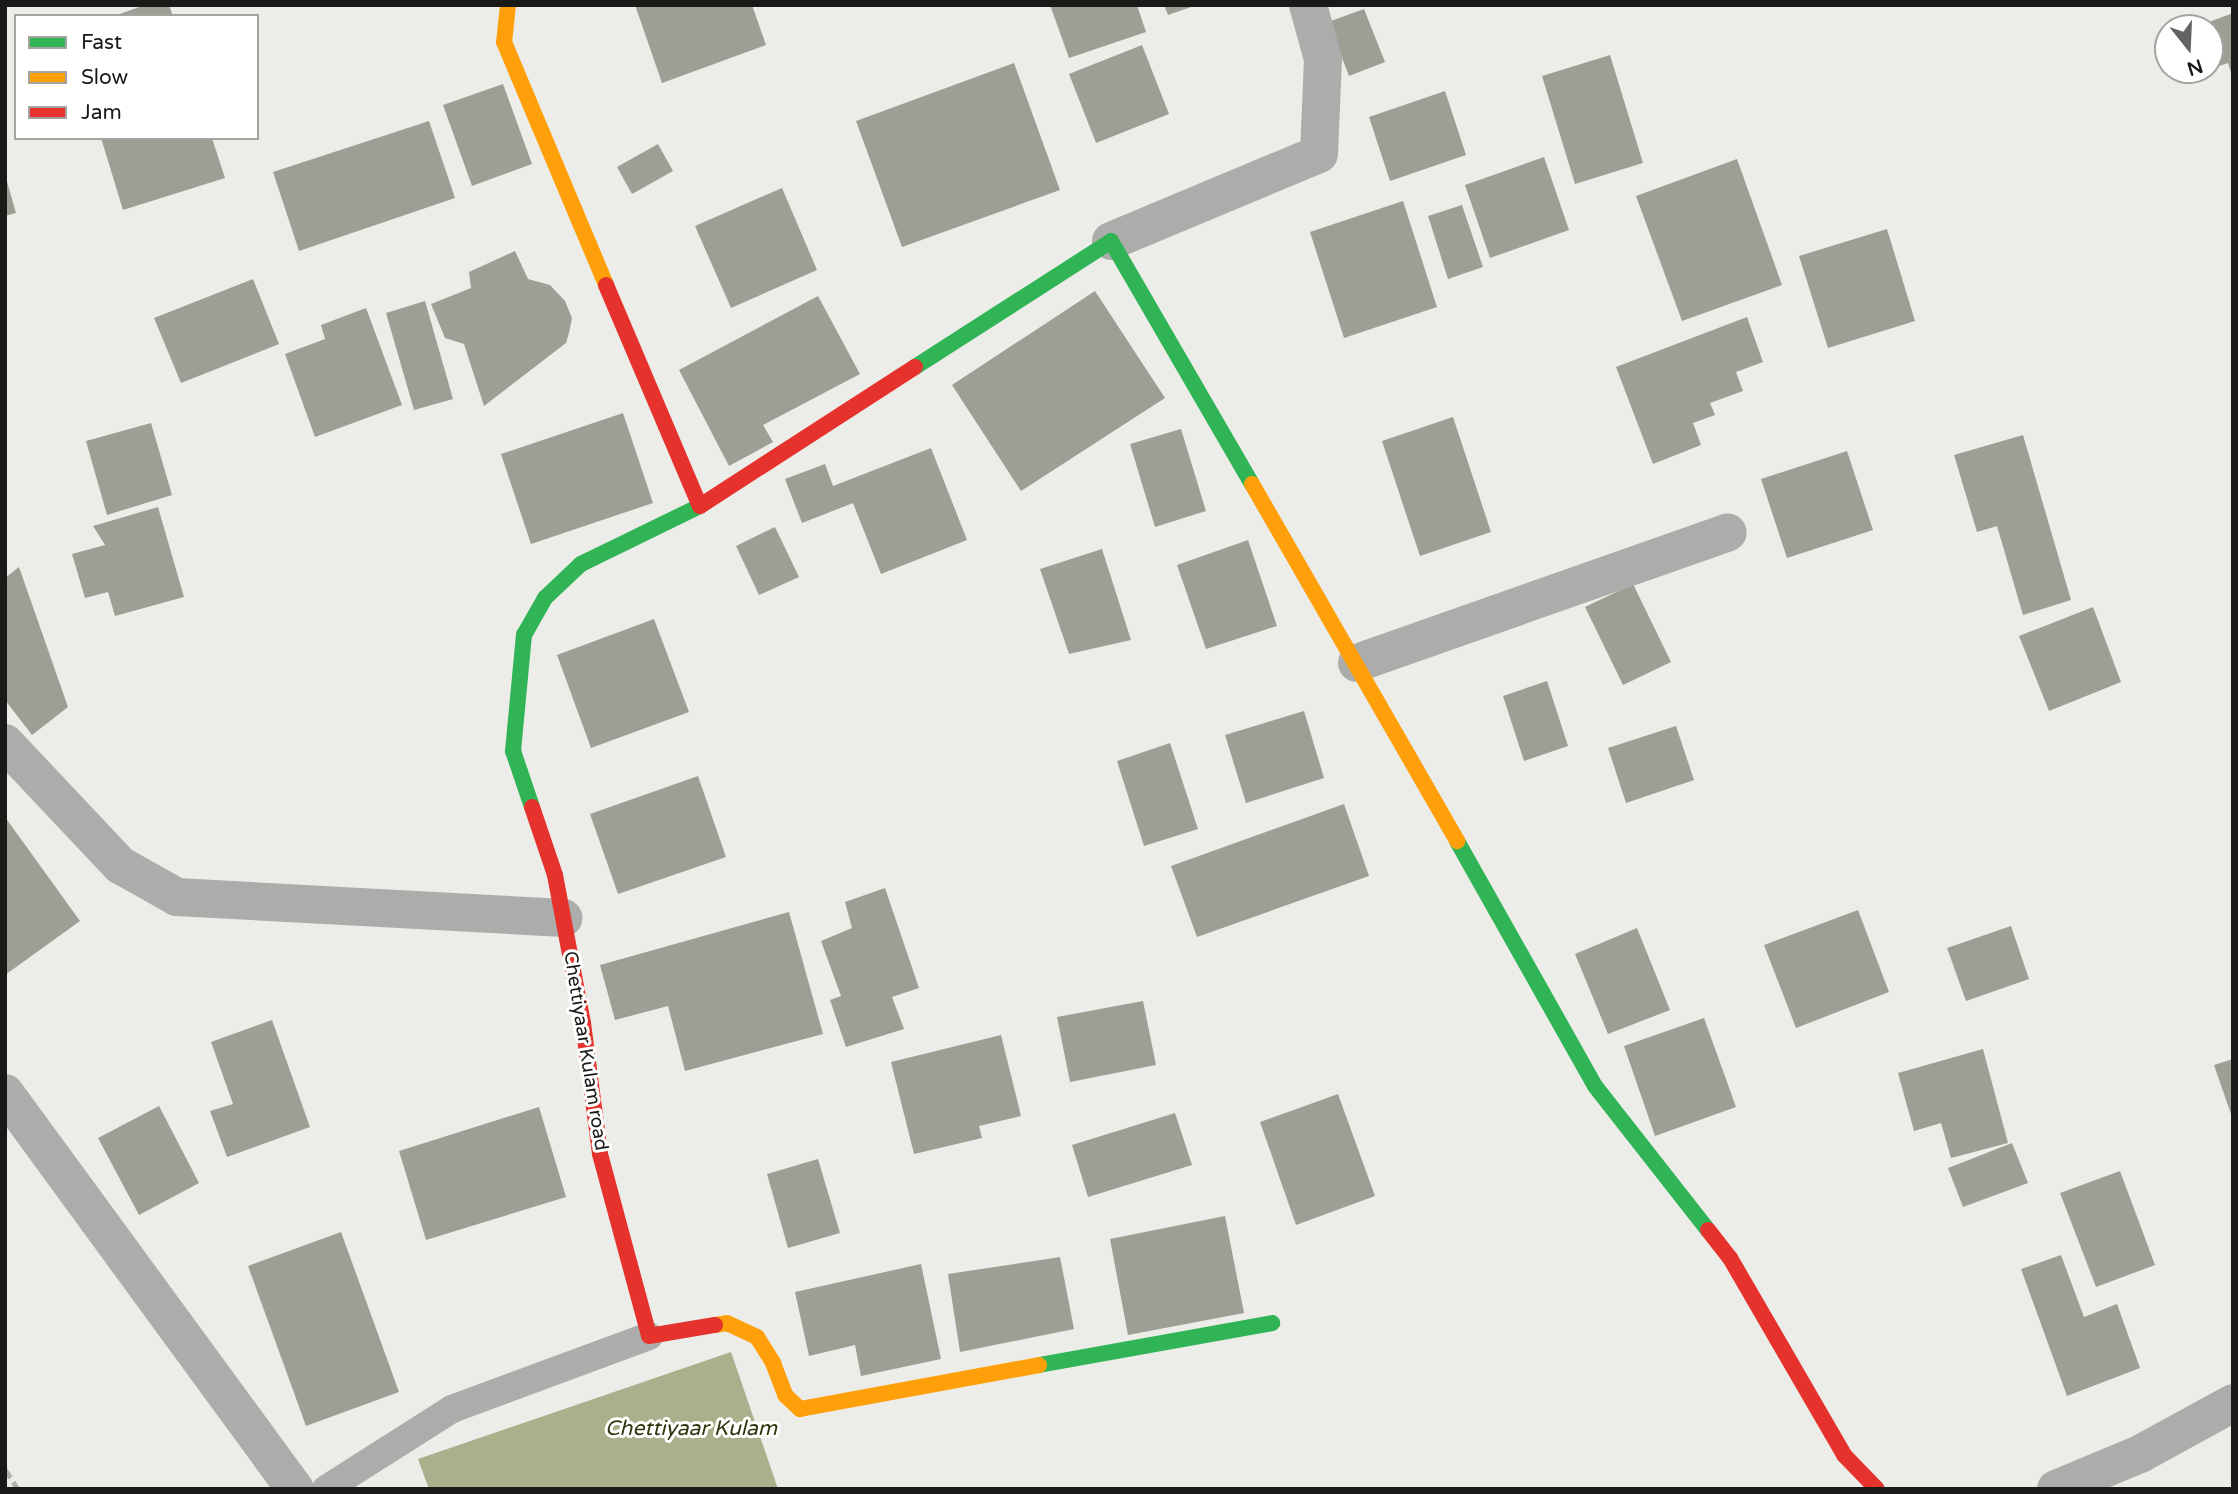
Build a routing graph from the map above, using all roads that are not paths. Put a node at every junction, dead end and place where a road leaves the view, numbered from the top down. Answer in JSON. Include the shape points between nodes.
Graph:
{"nodes":[{"id":1,"x":508,"y":5,"type":"edge"},
{"id":2,"x":1308,"y":5,"type":"edge"},
{"id":3,"x":1111,"y":240,"type":"junction"},
{"id":4,"x":700,"y":506,"type":"junction"},
{"id":5,"x":1728,"y":532,"type":"dead end"},
{"id":6,"x":1357,"y":663,"type":"junction"},
{"id":7,"x":5,"y":743,"type":"edge"},
{"id":8,"x":563,"y":918,"type":"junction"},
{"id":9,"x":5,"y":1093,"type":"edge"},
{"id":10,"x":1272,"y":1323,"type":"dead end"},
{"id":11,"x":649,"y":1335,"type":"junction"},
{"id":12,"x":2233,"y":1403,"type":"edge"},
{"id":13,"x":295,"y":1489,"type":"edge"},
{"id":14,"x":326,"y":1489,"type":"edge"},
{"id":15,"x":1877,"y":1489,"type":"edge"},
{"id":16,"x":2056,"y":1489,"type":"edge"}],
"edges":[{"from":1,"to":4,"type":"street","via":[[504,42]]},
{"from":2,"to":3,"type":"street","via":[[1323,59],[1319,154]]},
{"from":3,"to":4,"type":"street","name":"Chettiyaar Kulam road"},
{"from":3,"to":6,"type":"street"},
{"from":4,"to":8,"type":"street","name":"Chettiyaar Kulam road","via":[[581,564],[545,598],[524,635],[513,751],[555,875]]},
{"from":5,"to":6,"type":"street"},
{"from":6,"to":15,"type":"street","via":[[1595,1086],[1730,1258],[1844,1455]]},
{"from":7,"to":8,"type":"street","via":[[120,865],[177,897]]},
{"from":8,"to":11,"type":"street","name":"Chettiyaar Kulam road","via":[[600,1154]]},
{"from":9,"to":13,"type":"street"},
{"from":10,"to":11,"type":"street","via":[[800,1409],[785,1395],[757,1336],[727,1323]]},
{"from":11,"to":14,"type":"lane","via":[[452,1409]]},
{"from":12,"to":16,"type":"street","via":[[2140,1454]]}]}
